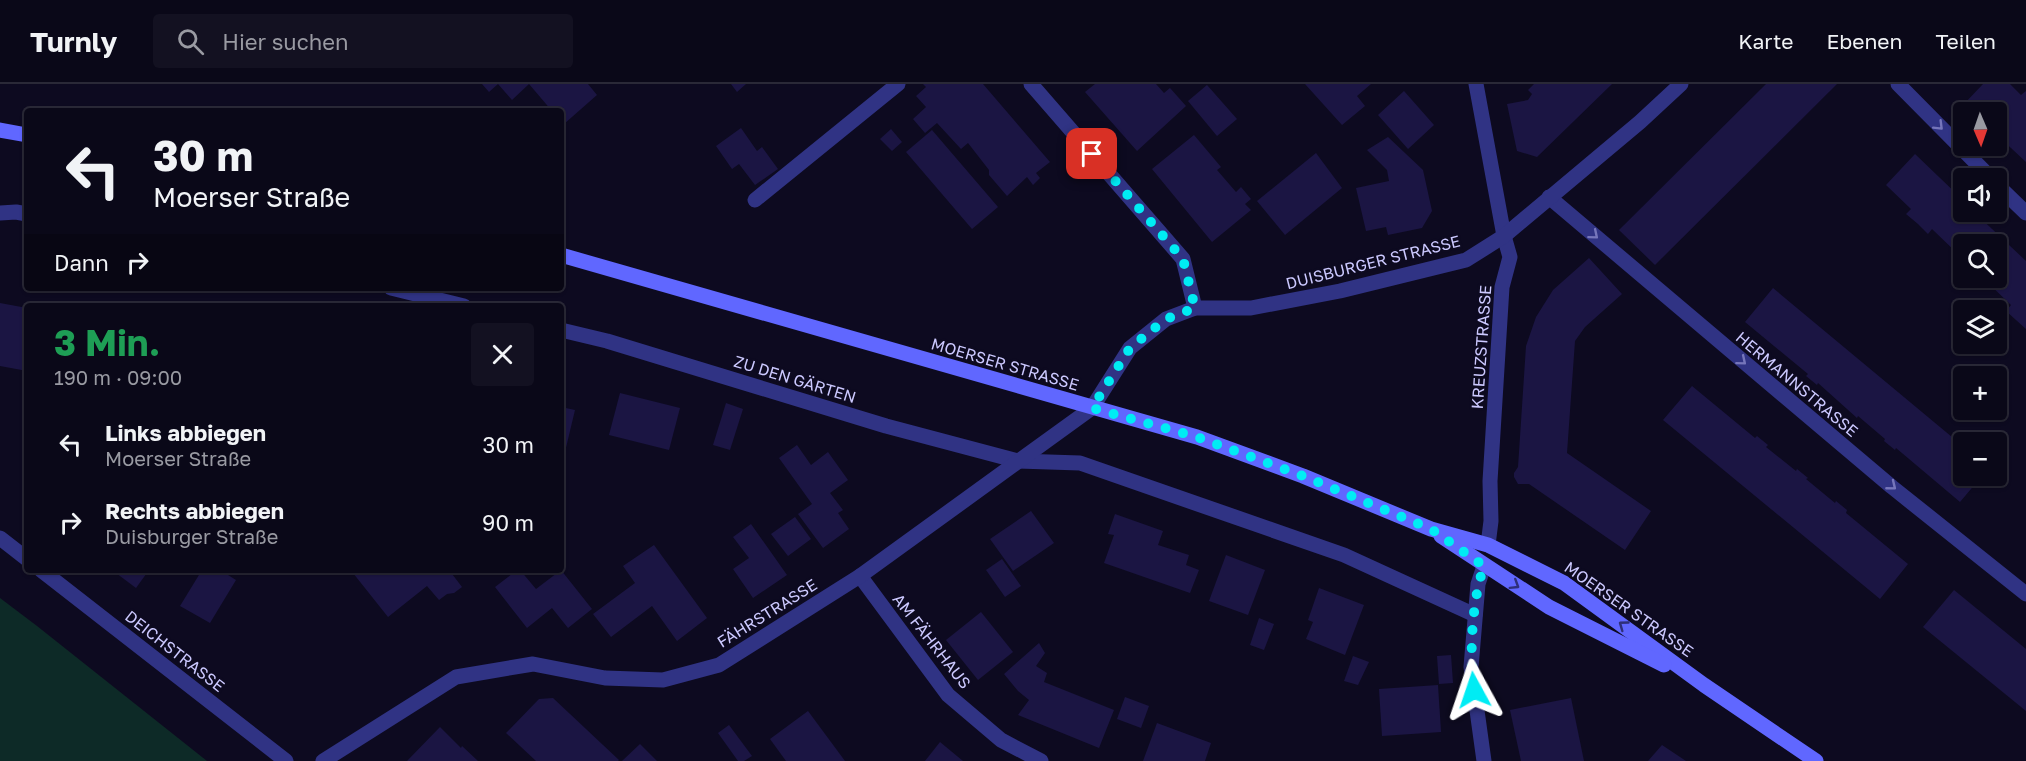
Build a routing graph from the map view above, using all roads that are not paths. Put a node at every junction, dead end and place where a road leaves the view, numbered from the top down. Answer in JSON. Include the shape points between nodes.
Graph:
{"nodes":[{"id":1,"x":898,"y":84,"type":"edge"},
{"id":2,"x":1031,"y":84,"type":"edge"},
{"id":3,"x":1476,"y":84,"type":"edge"},
{"id":4,"x":1681,"y":84,"type":"edge"},
{"id":5,"x":1898,"y":84,"type":"edge"},
{"id":6,"x":0,"y":130,"type":"edge"},
{"id":7,"x":24,"y":134,"type":"edge"},
{"id":8,"x":1982,"y":168,"type":"edge"},
{"id":9,"x":2007,"y":195,"type":"edge"},
{"id":10,"x":1549,"y":197,"type":"junction"},
{"id":11,"x":755,"y":200,"type":"dead end"},
{"id":12,"x":0,"y":213,"type":"edge"},
{"id":13,"x":24,"y":213,"type":"edge"},
{"id":14,"x":2026,"y":213,"type":"edge"},
{"id":15,"x":1504,"y":236,"type":"junction"},
{"id":16,"x":564,"y":256,"type":"edge"},
{"id":17,"x":403,"y":291,"type":"edge"},
{"id":18,"x":452,"y":303,"type":"edge"},
{"id":19,"x":1195,"y":308,"type":"junction"},
{"id":20,"x":564,"y":331,"type":"edge"},
{"id":21,"x":1092,"y":408,"type":"junction"},
{"id":22,"x":1018,"y":461,"type":"junction"},
{"id":23,"x":1431,"y":529,"type":"junction"},
{"id":24,"x":0,"y":538,"type":"edge"},
{"id":25,"x":1488,"y":545,"type":"junction"},
{"id":26,"x":24,"y":557,"type":"edge"},
{"id":27,"x":1484,"y":566,"type":"junction"},
{"id":28,"x":45,"y":573,"type":"edge"},
{"id":29,"x":860,"y":576,"type":"junction"},
{"id":30,"x":2026,"y":594,"type":"edge"},
{"id":31,"x":1475,"y":615,"type":"junction"},
{"id":32,"x":1704,"y":685,"type":"junction"},
{"id":33,"x":286,"y":761,"type":"edge"},
{"id":34,"x":323,"y":761,"type":"edge"},
{"id":35,"x":1041,"y":761,"type":"edge"},
{"id":36,"x":1484,"y":761,"type":"edge"},
{"id":37,"x":1816,"y":761,"type":"edge"}],
"edges":[{"from":1,"to":11,"type":"street"},
{"from":2,"to":19,"type":"street","via":[[1183,259]]},
{"from":3,"to":15,"type":"street","name":"KREUZSTRASSE"},
{"from":4,"to":10,"type":"street","name":"DUISBURGER STRASSE"},
{"from":5,"to":8,"type":"street","one_way":true},
{"from":6,"to":7,"type":"main road"},
{"from":9,"to":14,"type":"street"},
{"from":10,"to":15,"type":"street","name":"DUISBURGER STRASSE"},
{"from":10,"to":30,"type":"street","name":"HERMANNSTRASSE","one_way":true,"via":[[1892,487]]},
{"from":12,"to":13,"type":"street"},
{"from":15,"to":19,"type":"street","name":"DUISBURGER STRASSE","via":[[1466,260],[1340,291],[1251,308]]},
{"from":15,"to":25,"type":"street","name":"KREUZSTRASSE","via":[[1510,257],[1502,287]]},
{"from":16,"to":21,"type":"main road","name":"MOERSER STRASSE"},
{"from":17,"to":18,"type":"street"},
{"from":19,"to":21,"type":"street","name":"DUISBURGER STRASSE","via":[[1166,319],[1130,348]]},
{"from":20,"to":22,"type":"street","name":"ZU DEN GÄRTEN"},
{"from":21,"to":22,"type":"street","name":"FÄHRSTRASSE"},
{"from":21,"to":23,"type":"main road","name":"MOERSER STRASSE","via":[[1206,441]]},
{"from":22,"to":29,"type":"street","name":"FÄHRSTRASSE"},
{"from":22,"to":31,"type":"street","via":[[1080,463],[1344,555]]},
{"from":23,"to":25,"type":"main road","name":"MOERSER STRASSE"},
{"from":23,"to":27,"type":"main road","name":"MOERSER STRASSE"},
{"from":24,"to":26,"type":"street"},
{"from":32,"to":25,"type":"main road","name":"MOERSER STRASSE","one_way":true,"via":[[1564,583]]},
{"from":27,"to":31,"type":"street"},
{"from":27,"to":32,"type":"main road","name":"MOERSER STRASSE","one_way":true,"via":[[1549,607]]},
{"from":28,"to":33,"type":"street","name":"DEICHSTRASSE"},
{"from":29,"to":34,"type":"street","name":"FÄHRSTRASSE","via":[[719,665],[663,681],[605,678],[533,664],[456,676]]},
{"from":29,"to":35,"type":"street","name":"AM FÄHRHAUS","via":[[948,695],[1000,740]]},
{"from":31,"to":36,"type":"street","via":[[1471,667]]},
{"from":32,"to":37,"type":"main road","name":"MOERSER STRASSE"}]}
